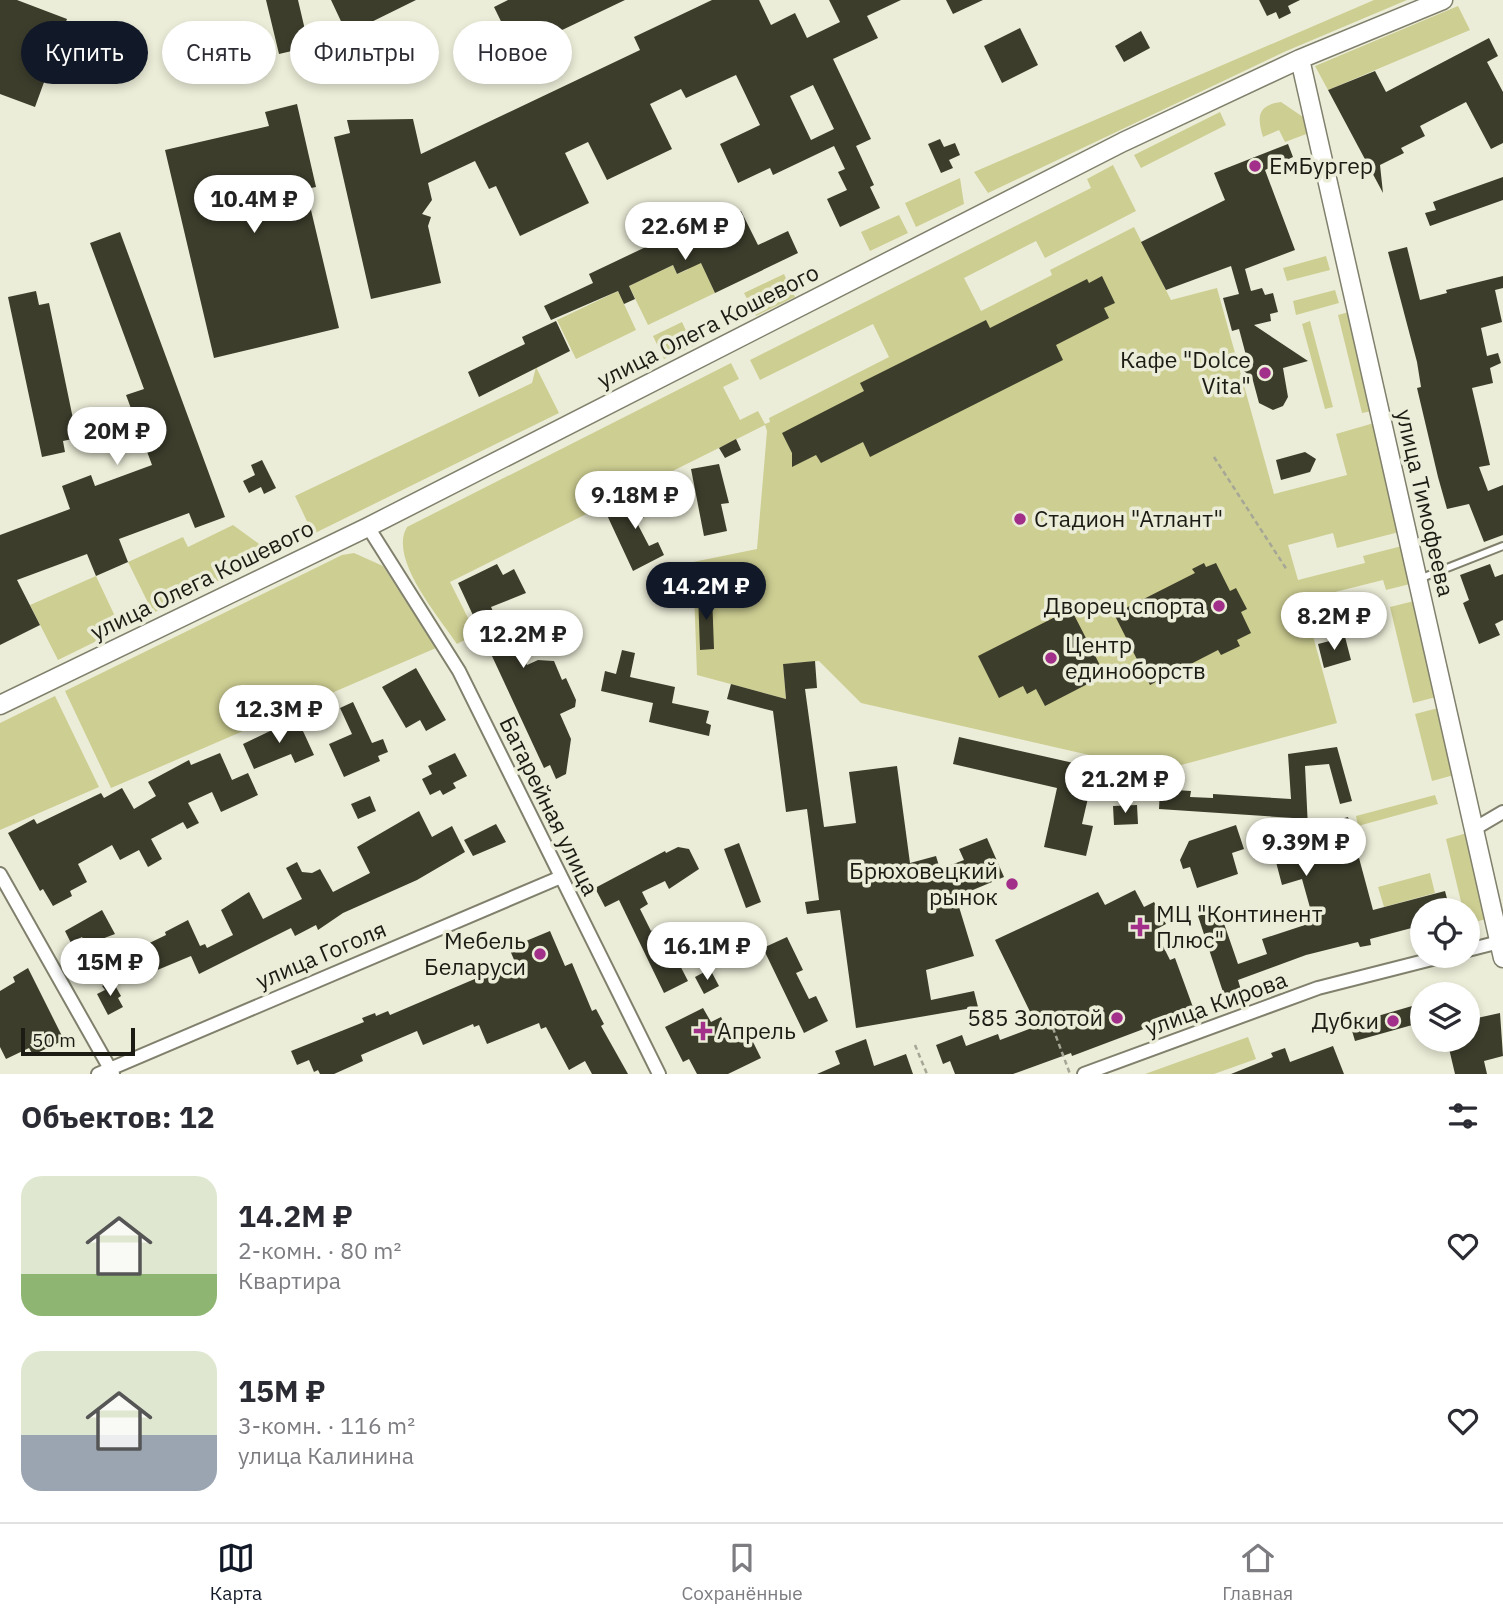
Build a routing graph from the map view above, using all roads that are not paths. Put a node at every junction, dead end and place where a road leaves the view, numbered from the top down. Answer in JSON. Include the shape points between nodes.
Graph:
{"nodes":[{"id":1,"x":1443,"y":0,"type":"edge"},
{"id":2,"x":1300,"y":59,"type":"junction"},
{"id":3,"x":368,"y":527,"type":"junction"},
{"id":4,"x":1503,"y":546,"type":"edge"},
{"id":5,"x":1418,"y":580,"type":"junction"},
{"id":6,"x":0,"y":705,"type":"edge"},
{"id":7,"x":1503,"y":812,"type":"edge"},
{"id":8,"x":1474,"y":829,"type":"junction"},
{"id":9,"x":0,"y":874,"type":"edge"},
{"id":10,"x":561,"y":877,"type":"junction"},
{"id":11,"x":1502,"y":947,"type":"edge"},
{"id":12,"x":1480,"y":949,"type":"edge"},
{"id":13,"x":1410,"y":965,"type":"edge"},
{"id":14,"x":107,"y":1072,"type":"edge"},
{"id":15,"x":659,"y":1074,"type":"edge"},
{"id":16,"x":1084,"y":1074,"type":"edge"}],
"edges":[{"from":1,"to":2,"type":"street","name":"улица Олега Кошевого"},
{"from":2,"to":3,"type":"street","name":"улица Олега Кошевого","via":[[1123,142]]},
{"from":2,"to":5,"type":"street","name":"улица Тимофеева"},
{"from":3,"to":6,"type":"street","name":"улица Олега Кошевого"},
{"from":3,"to":10,"type":"street","name":"Батарейная улица","via":[[459,671]]},
{"from":4,"to":5,"type":"lane"},
{"from":5,"to":8,"type":"street","name":"улица Тимофеева"},
{"from":7,"to":8,"type":"street"},
{"from":8,"to":11,"type":"street","name":"улица Тимофеева"},
{"from":9,"to":14,"type":"street"},
{"from":10,"to":14,"type":"street","name":"улица Гоголя"},
{"from":10,"to":15,"type":"street","name":"Батарейная улица"},
{"from":11,"to":12,"type":"street"},
{"from":13,"to":16,"type":"street","name":"улица Кирова","via":[[1318,988]]}]}
